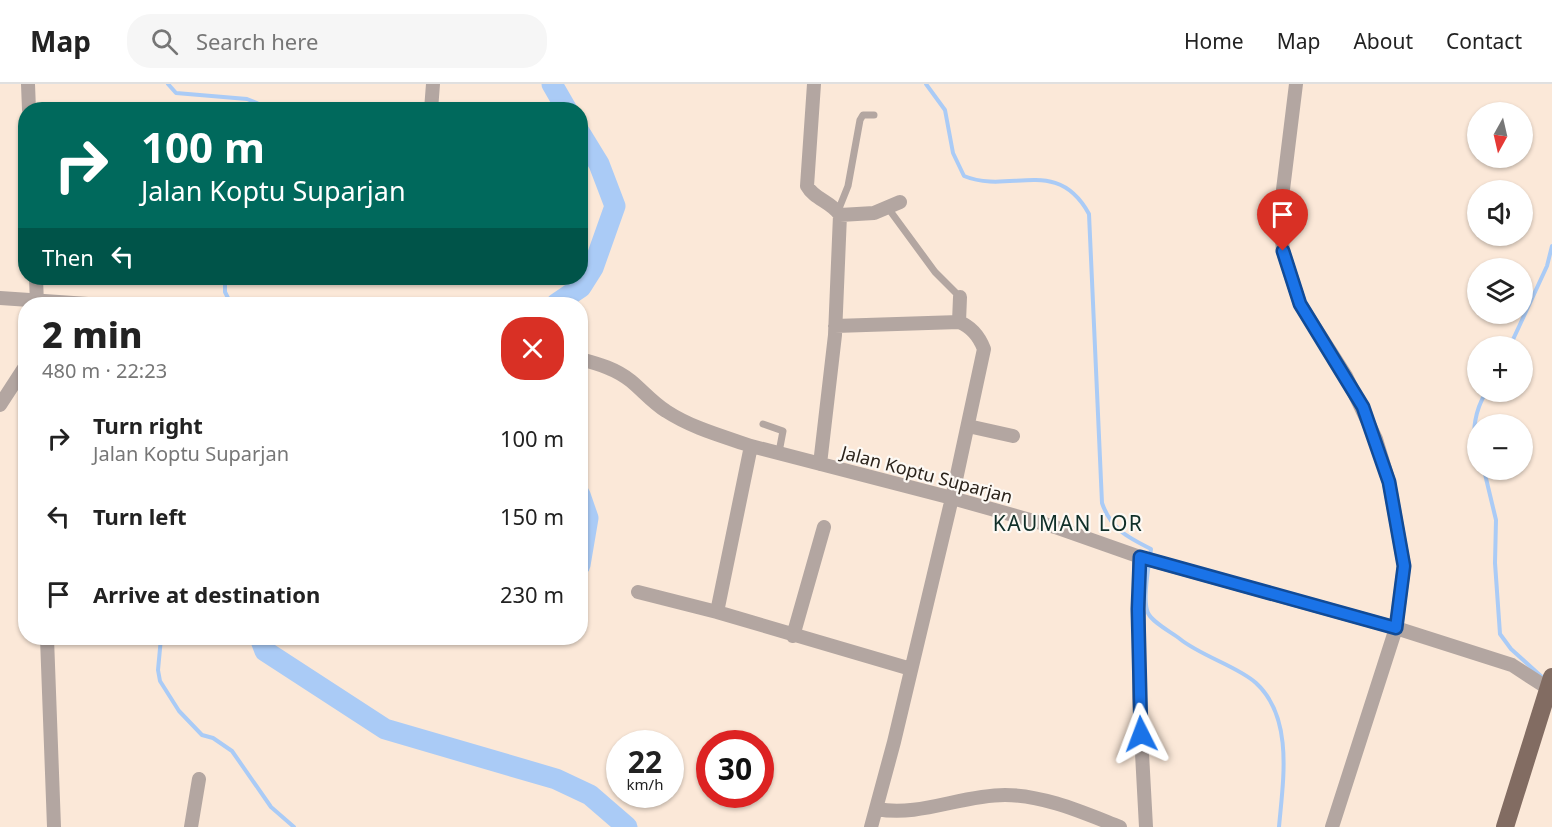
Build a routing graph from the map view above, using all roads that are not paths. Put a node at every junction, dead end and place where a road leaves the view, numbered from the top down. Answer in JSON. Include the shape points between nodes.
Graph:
{"nodes":[{"id":1,"x":28,"y":84,"type":"edge"},
{"id":2,"x":433,"y":84,"type":"edge"},
{"id":3,"x":814,"y":84,"type":"edge"},
{"id":4,"x":1296,"y":84,"type":"edge"},
{"id":5,"x":29,"y":102,"type":"edge"},
{"id":6,"x":432,"y":102,"type":"edge"},
{"id":7,"x":874,"y":115,"type":"dead end"},
{"id":8,"x":894,"y":205,"type":"joint"},
{"id":9,"x":839,"y":213,"type":"junction"},
{"id":10,"x":960,"y":297,"type":"joint"},
{"id":11,"x":0,"y":298,"type":"edge"},
{"id":12,"x":18,"y":300,"type":"edge"},
{"id":13,"x":959,"y":322,"type":"junction"},
{"id":14,"x":835,"y":326,"type":"junction"},
{"id":15,"x":588,"y":361,"type":"edge"},
{"id":16,"x":18,"y":377,"type":"edge"},
{"id":17,"x":0,"y":405,"type":"edge"},
{"id":18,"x":763,"y":424,"type":"dead end"},
{"id":19,"x":968,"y":426,"type":"junction"},
{"id":20,"x":1013,"y":436,"type":"dead end"},
{"id":21,"x":751,"y":446,"type":"junction"},
{"id":22,"x":779,"y":452,"type":"junction"},
{"id":23,"x":820,"y":464,"type":"junction"},
{"id":24,"x":952,"y":498,"type":"junction"},
{"id":25,"x":824,"y":527,"type":"dead end"},
{"id":26,"x":1141,"y":558,"type":"junction"},
{"id":27,"x":638,"y":592,"type":"dead end"},
{"id":28,"x":717,"y":612,"type":"junction"},
{"id":29,"x":1396,"y":628,"type":"junction"},
{"id":30,"x":793,"y":636,"type":"junction"},
{"id":31,"x":47,"y":645,"type":"edge"},
{"id":32,"x":910,"y":669,"type":"junction"},
{"id":33,"x":1551,"y":682,"type":"edge"},
{"id":34,"x":199,"y":779,"type":"dead end"},
{"id":35,"x":877,"y":809,"type":"junction"},
{"id":36,"x":54,"y":827,"type":"edge"},
{"id":37,"x":191,"y":827,"type":"edge"},
{"id":38,"x":871,"y":827,"type":"edge"},
{"id":39,"x":1120,"y":827,"type":"edge"},
{"id":40,"x":1146,"y":827,"type":"edge"},
{"id":41,"x":1332,"y":827,"type":"edge"},
{"id":42,"x":1505,"y":827,"type":"edge"}],
"edges":[{"from":1,"to":5,"type":"street"},
{"from":2,"to":6,"type":"street"},
{"from":3,"to":9,"type":"street","via":[[807,186]]},
{"from":4,"to":29,"type":"street","via":[[1280,214],[1283,251],[1300,304],[1363,407],[1389,482],[1404,566]]},
{"from":7,"to":9,"type":"lane","via":[[860,120]]},
{"from":8,"to":9,"type":"street","via":[[874,213]]},
{"from":8,"to":10,"type":"lane","via":[[934,272]]},
{"from":9,"to":14,"type":"street"},
{"from":10,"to":13,"type":"street"},
{"from":11,"to":12,"type":"street"},
{"from":13,"to":14,"type":"street"},
{"from":13,"to":19,"type":"street","via":[[969,326],[984,349]]},
{"from":14,"to":23,"type":"street"},
{"from":15,"to":21,"type":"street","name":"Jalan Koptu Suparjan","via":[[608,367],[629,380],[684,422]]},
{"from":16,"to":17,"type":"street"},
{"from":18,"to":22,"type":"lane","via":[[783,431]]},
{"from":19,"to":20,"type":"street"},
{"from":19,"to":24,"type":"street"},
{"from":21,"to":22,"type":"street","name":"Jalan Koptu Suparjan"},
{"from":21,"to":28,"type":"street"},
{"from":22,"to":23,"type":"street","name":"Jalan Koptu Suparjan"},
{"from":23,"to":24,"type":"street","name":"Jalan Koptu Suparjan"},
{"from":24,"to":26,"type":"street","name":"Jalan Koptu Suparjan","via":[[1055,527]]},
{"from":24,"to":32,"type":"street"},
{"from":25,"to":30,"type":"street"},
{"from":26,"to":29,"type":"street","name":"Jalan Koptu Suparjan"},
{"from":26,"to":40,"type":"street","via":[[1139,698]]},
{"from":27,"to":28,"type":"street"},
{"from":28,"to":30,"type":"street"},
{"from":29,"to":33,"type":"street","name":"Jalan Koptu Suparjan","via":[[1512,665]]},
{"from":29,"to":41,"type":"street"},
{"from":30,"to":32,"type":"street"},
{"from":31,"to":36,"type":"street"},
{"from":32,"to":35,"type":"street"},
{"from":33,"to":42,"type":"main road"},
{"from":34,"to":37,"type":"street"},
{"from":35,"to":38,"type":"street"},
{"from":35,"to":39,"type":"street","via":[[905,813],[1003,795],[1028,796]]}]}
